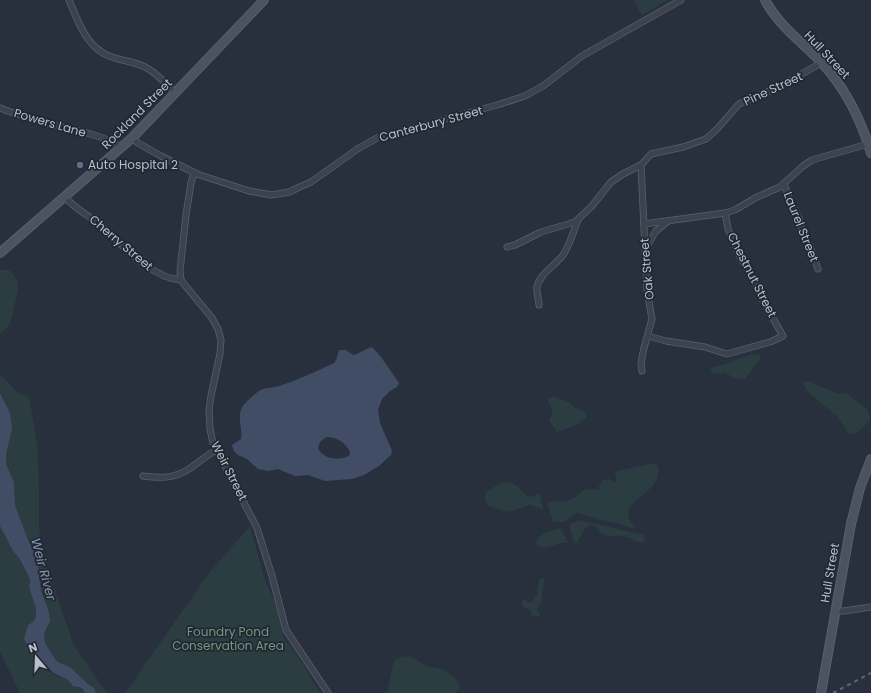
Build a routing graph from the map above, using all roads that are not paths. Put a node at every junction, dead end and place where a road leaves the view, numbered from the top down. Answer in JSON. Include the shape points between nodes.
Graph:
{"nodes":[{"id":1,"x":69,"y":0,"type":"edge"},
{"id":2,"x":681,"y":0,"type":"edge"},
{"id":3,"x":765,"y":0,"type":"edge"},
{"id":4,"x":260,"y":1,"type":"edge"},
{"id":5,"x":821,"y":63,"type":"junction"},
{"id":6,"x":175,"y":93,"type":"junction"},
{"id":7,"x":0,"y":108,"type":"edge"},
{"id":8,"x":132,"y":138,"type":"junction"},
{"id":9,"x":868,"y":144,"type":"junction"},
{"id":10,"x":121,"y":148,"type":"junction"},
{"id":11,"x":871,"y":154,"type":"edge"},
{"id":12,"x":641,"y":165,"type":"junction"},
{"id":13,"x":194,"y":173,"type":"junction"},
{"id":14,"x":784,"y":184,"type":"junction"},
{"id":15,"x":65,"y":197,"type":"junction"},
{"id":16,"x":724,"y":213,"type":"junction"},
{"id":17,"x":578,"y":220,"type":"junction"},
{"id":18,"x":669,"y":220,"type":"junction"},
{"id":19,"x":644,"y":224,"type":"junction"},
{"id":20,"x":506,"y":247,"type":"dead end"},
{"id":21,"x":644,"y":250,"type":"junction"},
{"id":22,"x":0,"y":253,"type":"edge"},
{"id":23,"x":818,"y":269,"type":"dead end"},
{"id":24,"x":181,"y":280,"type":"junction"},
{"id":25,"x":539,"y":306,"type":"dead end"},
{"id":26,"x":648,"y":336,"type":"junction"},
{"id":27,"x":642,"y":371,"type":"dead end"},
{"id":28,"x":216,"y":450,"type":"junction"},
{"id":29,"x":871,"y":459,"type":"edge"},
{"id":30,"x":144,"y":476,"type":"dead end"},
{"id":31,"x":871,"y":607,"type":"edge"},
{"id":32,"x":836,"y":610,"type":"junction"},
{"id":33,"x":328,"y":693,"type":"edge"},
{"id":34,"x":821,"y":693,"type":"edge"}],
"edges":[{"from":1,"to":6,"type":"street","via":[[85,34],[96,48],[112,58],[145,67]]},
{"from":2,"to":13,"type":"street","name":"Canterbury Street","via":[[588,52],[530,94],[377,138],[316,179],[289,192],[276,195],[262,194]]},
{"from":3,"to":5,"type":"main road","name":"Hull Street","via":[[781,23]]},
{"from":4,"to":6,"type":"main road","name":"Rockland Street"},
{"from":5,"to":9,"type":"main road","name":"Hull Street","via":[[848,99]]},
{"from":5,"to":12,"type":"street","name":"Pine Street","via":[[776,89],[739,104],[706,139],[654,153]]},
{"from":6,"to":8,"type":"main road","name":"Rockland Street"},
{"from":7,"to":10,"type":"street","name":"Powers Lane","via":[[99,137]]},
{"from":8,"to":10,"type":"main road","name":"Rockland Street"},
{"from":8,"to":13,"type":"street","name":"Canterbury Street"},
{"from":9,"to":11,"type":"main road","name":"Hull Street"},
{"from":9,"to":14,"type":"street","via":[[812,160]]},
{"from":10,"to":15,"type":"main road","name":"Rockland Street"},
{"from":12,"to":17,"type":"street","name":"Pine Street","via":[[611,182]]},
{"from":12,"to":19,"type":"street","name":"Oak Street"},
{"from":13,"to":24,"type":"street","via":[[184,230]]},
{"from":14,"to":16,"type":"street"},
{"from":14,"to":23,"type":"street","name":"Laurel Street"},
{"from":15,"to":22,"type":"main road","name":"Rockland Street"},
{"from":15,"to":24,"type":"street","name":"Cherry Street","via":[[151,269],[172,279]]},
{"from":16,"to":18,"type":"street"},
{"from":16,"to":26,"type":"street","name":"Chestnut Street","via":[[741,259],[755,282],[762,301],[784,336],[726,354],[705,347]]},
{"from":17,"to":20,"type":"street","name":"Pine Street"},
{"from":17,"to":25,"type":"street","via":[[566,251],[539,281],[536,290]]},
{"from":18,"to":19,"type":"street"},
{"from":18,"to":21,"type":"street","via":[[656,231]]},
{"from":19,"to":21,"type":"street","name":"Oak Street"},
{"from":21,"to":26,"type":"street","name":"Oak Street","via":[[647,294],[652,319]]},
{"from":24,"to":28,"type":"street","name":"Weir Street","via":[[212,318],[220,335],[221,349],[209,416],[210,433]]},
{"from":26,"to":27,"type":"street","name":"Oak Street","via":[[641,360]]},
{"from":28,"to":30,"type":"street","via":[[179,475],[167,478]]},
{"from":28,"to":33,"type":"street","name":"Weir Street","via":[[257,528],[286,630]]},
{"from":29,"to":32,"type":"main road","name":"Hull Street","via":[[855,504]]},
{"from":31,"to":32,"type":"street"},
{"from":32,"to":34,"type":"main road","name":"Hull Street"}]}
